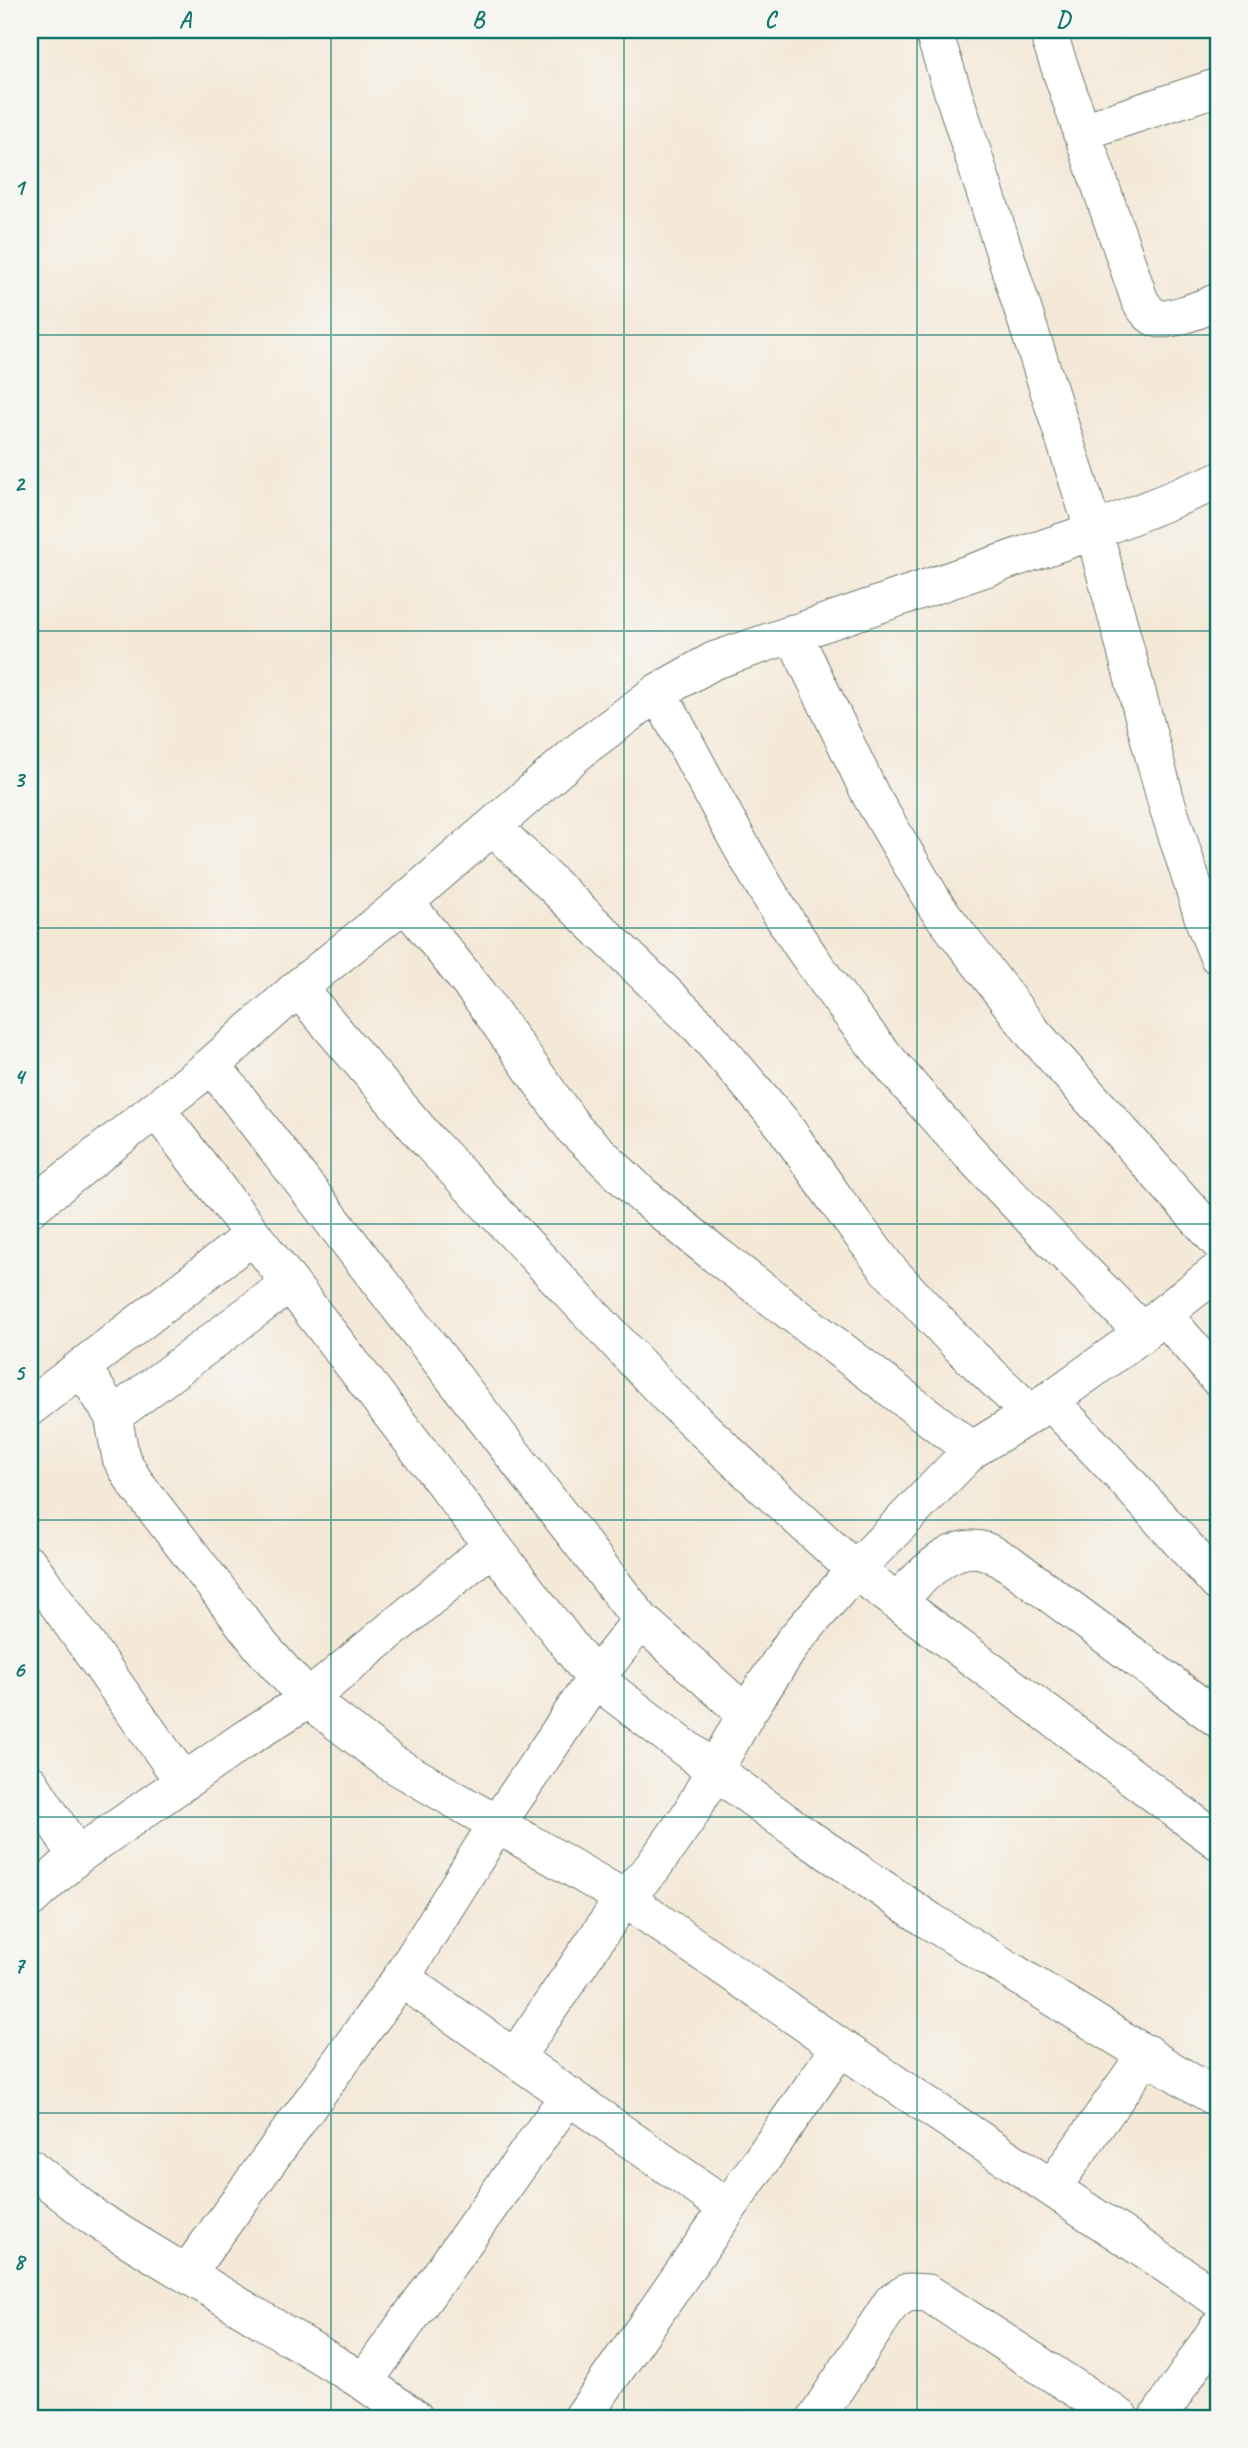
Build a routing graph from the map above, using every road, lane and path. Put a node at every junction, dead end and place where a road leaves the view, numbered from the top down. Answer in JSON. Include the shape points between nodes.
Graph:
{"nodes":[{"id":1,"x":933,"y":30,"type":"edge"},
{"id":2,"x":1047,"y":30,"type":"edge"},
{"id":3,"x":1218,"y":87,"type":"edge"},
{"id":4,"x":1081,"y":132,"type":"junction"},
{"id":5,"x":1218,"y":302,"type":"edge"},
{"id":6,"x":1218,"y":481,"type":"edge"},
{"id":7,"x":1094,"y":531,"type":"junction"},
{"id":8,"x":793,"y":634,"type":"junction"},
{"id":9,"x":658,"y":692,"type":"junction"},
{"id":10,"x":493,"y":827,"type":"junction"},
{"id":11,"x":405,"y":902,"type":"junction"},
{"id":12,"x":1218,"y":956,"type":"edge"},
{"id":13,"x":298,"y":988,"type":"junction"},
{"id":14,"x":212,"y":1065,"type":"junction"},
{"id":15,"x":156,"y":1109,"type":"junction"},
{"id":16,"x":30,"y":1208,"type":"edge"},
{"id":17,"x":252,"y":1236,"type":"junction"},
{"id":18,"x":1218,"y":1241,"type":"edge"},
{"id":19,"x":1218,"y":1271,"type":"edge"},
{"id":20,"x":289,"y":1284,"type":"junction"},
{"id":21,"x":1153,"y":1324,"type":"junction"},
{"id":22,"x":82,"y":1367,"type":"junction"},
{"id":23,"x":1218,"y":1378,"type":"edge"},
{"id":24,"x":30,"y":1407,"type":"edge"},
{"id":25,"x":1040,"y":1407,"type":"junction"},
{"id":26,"x":113,"y":1416,"type":"junction"},
{"id":27,"x":972,"y":1451,"type":"junction"},
{"id":28,"x":492,"y":1546,"type":"junction"},
{"id":29,"x":30,"y":1565,"type":"edge"},
{"id":30,"x":855,"y":1570,"type":"junction"},
{"id":31,"x":1218,"y":1583,"type":"edge"},
{"id":32,"x":896,"y":1601,"type":"junction"},
{"id":33,"x":641,"y":1620,"type":"junction"},
{"id":34,"x":595,"y":1679,"type":"junction"},
{"id":35,"x":308,"y":1699,"type":"junction"},
{"id":36,"x":746,"y":1714,"type":"junction"},
{"id":37,"x":1218,"y":1718,"type":"edge"},
{"id":38,"x":715,"y":1771,"type":"junction"},
{"id":39,"x":184,"y":1782,"type":"junction"},
{"id":40,"x":30,"y":1783,"type":"edge"},
{"id":41,"x":497,"y":1824,"type":"junction"},
{"id":42,"x":1218,"y":1841,"type":"edge"},
{"id":43,"x":77,"y":1856,"type":"junction"},
{"id":44,"x":624,"y":1898,"type":"junction"},
{"id":45,"x":30,"y":1899,"type":"edge"},
{"id":46,"x":401,"y":1978,"type":"junction"},
{"id":47,"x":840,"y":2047,"type":"junction"},
{"id":48,"x":1147,"y":2053,"type":"junction"},
{"id":49,"x":515,"y":2058,"type":"junction"},
{"id":50,"x":569,"y":2095,"type":"junction"},
{"id":51,"x":1218,"y":2099,"type":"edge"},
{"id":52,"x":30,"y":2167,"type":"edge"},
{"id":53,"x":1052,"y":2188,"type":"junction"},
{"id":54,"x":728,"y":2208,"type":"junction"},
{"id":55,"x":187,"y":2273,"type":"junction"},
{"id":56,"x":1218,"y":2299,"type":"edge"},
{"id":57,"x":1218,"y":2328,"type":"edge"},
{"id":58,"x":364,"y":2382,"type":"junction"},
{"id":59,"x":415,"y":2418,"type":"edge"},
{"id":60,"x":582,"y":2418,"type":"edge"},
{"id":61,"x":816,"y":2418,"type":"edge"},
{"id":62,"x":1121,"y":2418,"type":"edge"},
{"id":63,"x":1158,"y":2418,"type":"edge"}],
"edges":[{"from":1,"to":7,"type":"street"},
{"from":2,"to":4,"type":"street"},
{"from":3,"to":4,"type":"street"},
{"from":4,"to":5,"type":"street","via":[[1146,310],[1165,320]]},
{"from":6,"to":7,"type":"street"},
{"from":7,"to":8,"type":"street"},
{"from":7,"to":12,"type":"street","via":[[1167,801]]},
{"from":8,"to":9,"type":"street","via":[[713,661]]},
{"from":8,"to":18,"type":"street","via":[[870,796],[936,906],[1033,1033]]},
{"from":9,"to":10,"type":"street","via":[[583,748]]},
{"from":9,"to":21,"type":"street","via":[[760,880],[814,963],[900,1076]]},
{"from":10,"to":11,"type":"street"},
{"from":10,"to":25,"type":"street","via":[[701,1028],[782,1123],[887,1268],[959,1345]]},
{"from":11,"to":13,"type":"street"},
{"from":11,"to":27,"type":"street","via":[[480,996],[575,1130],[642,1195]]},
{"from":13,"to":14,"type":"street"},
{"from":13,"to":30,"type":"street","via":[[430,1143],[668,1396]]},
{"from":14,"to":15,"type":"street"},
{"from":14,"to":33,"type":"street"},
{"from":15,"to":16,"type":"street"},
{"from":15,"to":17,"type":"street"},
{"from":17,"to":20,"type":"street"},
{"from":17,"to":22,"type":"street"},
{"from":19,"to":21,"type":"street"},
{"from":20,"to":26,"type":"street"},
{"from":20,"to":28,"type":"street"},
{"from":21,"to":23,"type":"street"},
{"from":21,"to":25,"type":"street"},
{"from":22,"to":24,"type":"street"},
{"from":22,"to":26,"type":"street"},
{"from":25,"to":27,"type":"street"},
{"from":25,"to":31,"type":"street","via":[[1128,1483]]},
{"from":26,"to":35,"type":"street","via":[[121,1458],[134,1481],[261,1646]]},
{"from":27,"to":30,"type":"street"},
{"from":28,"to":34,"type":"street"},
{"from":28,"to":35,"type":"street"},
{"from":29,"to":39,"type":"street"},
{"from":30,"to":32,"type":"street"},
{"from":30,"to":36,"type":"street","via":[[793,1642]]},
{"from":32,"to":37,"type":"street","via":[[947,1555],[967,1549],[985,1551],[1010,1564]]},
{"from":32,"to":42,"type":"street"},
{"from":33,"to":34,"type":"street"},
{"from":33,"to":36,"type":"street"},
{"from":34,"to":38,"type":"street"},
{"from":34,"to":41,"type":"street"},
{"from":35,"to":39,"type":"street"},
{"from":35,"to":41,"type":"street","via":[[390,1762]]},
{"from":36,"to":38,"type":"street"},
{"from":38,"to":44,"type":"street","via":[[653,1867]]},
{"from":38,"to":48,"type":"street","via":[[930,1921]]},
{"from":39,"to":43,"type":"street"},
{"from":40,"to":43,"type":"street"},
{"from":41,"to":44,"type":"street"},
{"from":41,"to":46,"type":"street"},
{"from":43,"to":45,"type":"street"},
{"from":44,"to":47,"type":"street"},
{"from":44,"to":49,"type":"street"},
{"from":46,"to":49,"type":"street"},
{"from":46,"to":55,"type":"street"},
{"from":47,"to":53,"type":"street"},
{"from":47,"to":54,"type":"street"},
{"from":48,"to":51,"type":"street"},
{"from":48,"to":53,"type":"street"},
{"from":49,"to":50,"type":"street"},
{"from":50,"to":54,"type":"street"},
{"from":50,"to":58,"type":"street"},
{"from":52,"to":55,"type":"street","via":[[96,2219]]},
{"from":53,"to":56,"type":"street"},
{"from":54,"to":60,"type":"street"},
{"from":55,"to":58,"type":"street"},
{"from":57,"to":63,"type":"street"},
{"from":58,"to":59,"type":"street"},
{"from":61,"to":62,"type":"street","via":[[892,2302],[908,2292],[928,2294]]}]}
